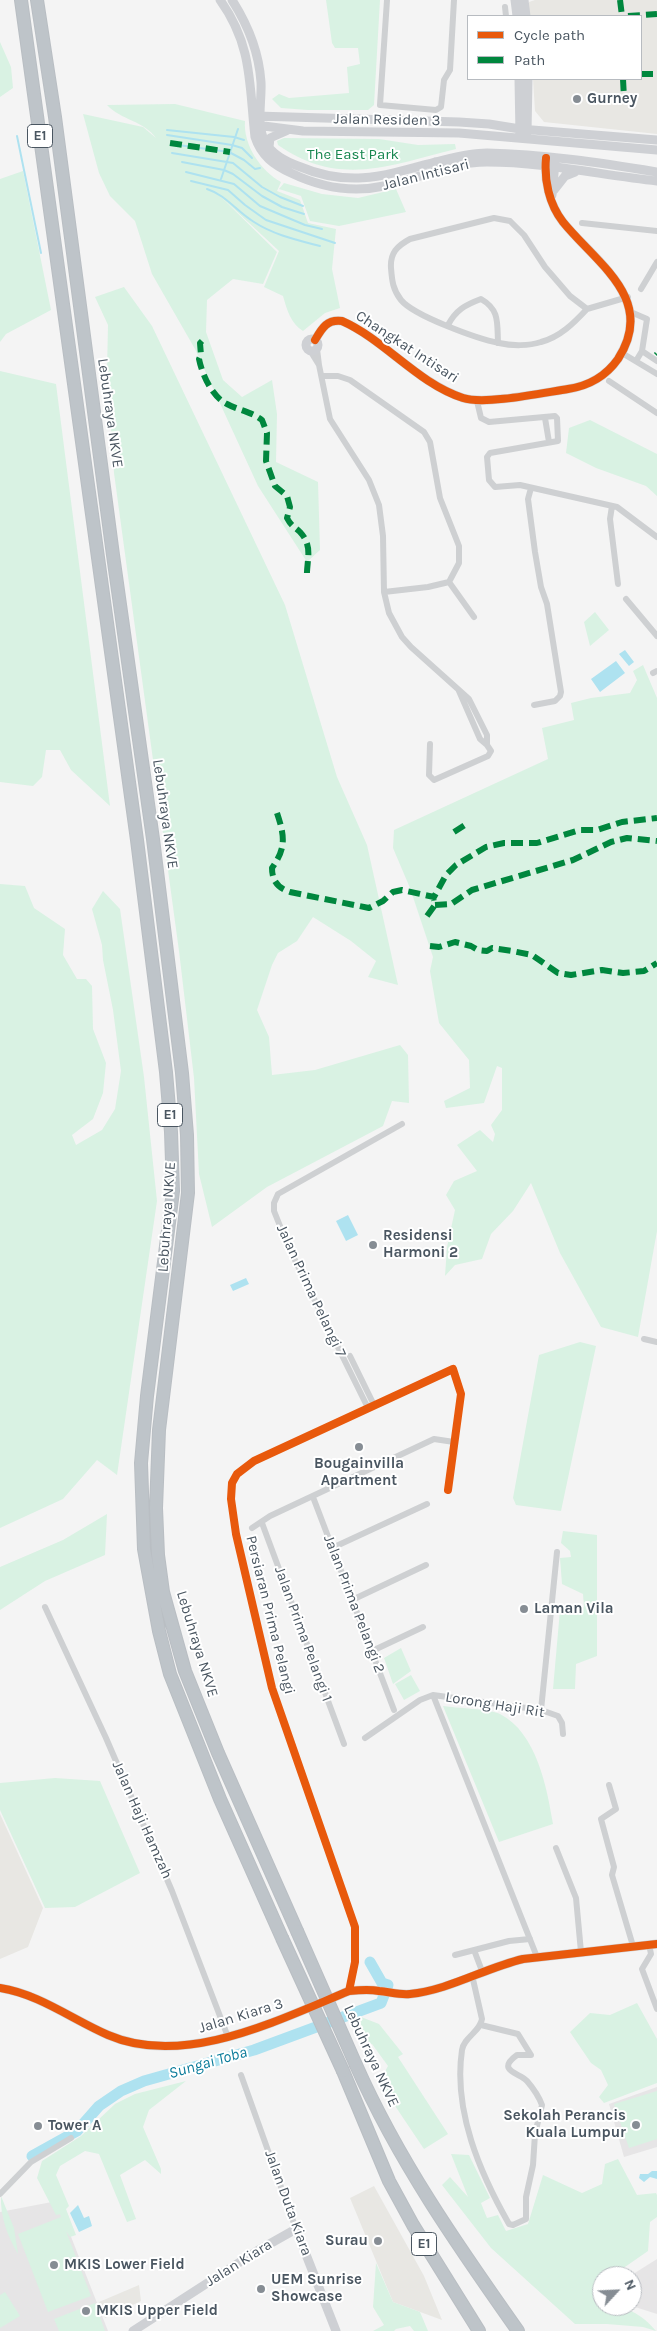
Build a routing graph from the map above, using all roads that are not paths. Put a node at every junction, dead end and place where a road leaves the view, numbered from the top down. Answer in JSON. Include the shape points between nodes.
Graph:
{"nodes":[{"id":1,"x":21,"y":0,"type":"edge"},
{"id":2,"x":37,"y":0,"type":"edge"},
{"id":3,"x":220,"y":0,"type":"edge"},
{"id":4,"x":232,"y":0,"type":"edge"},
{"id":5,"x":387,"y":0,"type":"edge"},
{"id":6,"x":454,"y":0,"type":"edge"},
{"id":7,"x":516,"y":0,"type":"edge"},
{"id":8,"x":524,"y":0,"type":"edge"},
{"id":9,"x":504,"y":7,"type":"dead end"},
{"id":10,"x":506,"y":15,"type":"edge"},
{"id":11,"x":517,"y":15,"type":"edge"},
{"id":12,"x":526,"y":15,"type":"edge"},
{"id":13,"x":519,"y":80,"type":"edge"},
{"id":14,"x":528,"y":80,"type":"edge"},
{"id":15,"x":261,"y":98,"type":"junction"},
{"id":16,"x":524,"y":110,"type":"junction"},
{"id":17,"x":285,"y":118,"type":"junction"},
{"id":18,"x":257,"y":121,"type":"junction"},
{"id":19,"x":497,"y":125,"type":"junction"},
{"id":20,"x":289,"y":130,"type":"junction"},
{"id":21,"x":545,"y":131,"type":"junction"},
{"id":22,"x":523,"y":134,"type":"junction"},
{"id":23,"x":657,"y":140,"type":"edge"},
{"id":24,"x":269,"y":147,"type":"junction"},
{"id":25,"x":657,"y":150,"type":"edge"},
{"id":26,"x":550,"y":163,"type":"junction"},
{"id":27,"x":525,"y":164,"type":"junction"},
{"id":28,"x":578,"y":171,"type":"junction"},
{"id":29,"x":657,"y":172,"type":"edge"},
{"id":30,"x":657,"y":181,"type":"edge"},
{"id":31,"x":551,"y":195,"type":"junction"},
{"id":32,"x":582,"y":223,"type":"dead end"},
{"id":33,"x":657,"y":231,"type":"edge"},
{"id":34,"x":657,"y":262,"type":"edge"},
{"id":35,"x":641,"y":289,"type":"dead end"},
{"id":36,"x":628,"y":297,"type":"junction"},
{"id":37,"x":587,"y":309,"type":"junction"},
{"id":38,"x":633,"y":313,"type":"junction"},
{"id":39,"x":448,"y":325,"type":"junction"},
{"id":40,"x":498,"y":343,"type":"junction"},
{"id":41,"x":315,"y":347,"type":"joint"},
{"id":42,"x":642,"y":351,"type":"junction"},
{"id":43,"x":622,"y":353,"type":"junction"},
{"id":44,"x":636,"y":361,"type":"junction"},
{"id":45,"x":657,"y":361,"type":"edge"},
{"id":46,"x":654,"y":372,"type":"edge"},
{"id":47,"x":322,"y":376,"type":"junction"},
{"id":48,"x":609,"y":381,"type":"dead end"},
{"id":49,"x":478,"y":401,"type":"junction"},
{"id":50,"x":657,"y":413,"type":"edge"},
{"id":51,"x":546,"y":418,"type":"junction"},
{"id":52,"x":557,"y":428,"type":"junction"},
{"id":53,"x":547,"y":429,"type":"junction"},
{"id":54,"x":549,"y":442,"type":"junction"},
{"id":55,"x":531,"y":488,"type":"junction"},
{"id":56,"x":612,"y":506,"type":"junction"},
{"id":57,"x":657,"y":537,"type":"edge"},
{"id":58,"x":449,"y":582,"type":"junction"},
{"id":59,"x":618,"y":584,"type":"dead end"},
{"id":60,"x":384,"y":592,"type":"junction"},
{"id":61,"x":626,"y":599,"type":"dead end"},
{"id":62,"x":474,"y":617,"type":"dead end"},
{"id":63,"x":657,"y":636,"type":"edge"},
{"id":64,"x":534,"y":705,"type":"dead end"},
{"id":65,"x":430,"y":744,"type":"dead end"},
{"id":66,"x":402,"y":1124,"type":"dead end"},
{"id":67,"x":644,"y":1339,"type":"dead end"},
{"id":68,"x":657,"y":1342,"type":"edge"},
{"id":69,"x":350,"y":1356,"type":"dead end"},
{"id":70,"x":371,"y":1406,"type":"junction"},
{"id":71,"x":454,"y":1442,"type":"junction"},
{"id":72,"x":448,"y":1490,"type":"dead end"},
{"id":73,"x":313,"y":1497,"type":"junction"},
{"id":74,"x":427,"y":1504,"type":"dead end"},
{"id":75,"x":262,"y":1523,"type":"junction"},
{"id":76,"x":252,"y":1528,"type":"dead end"},
{"id":77,"x":332,"y":1548,"type":"junction"},
{"id":78,"x":557,"y":1552,"type":"dead end"},
{"id":79,"x":426,"y":1565,"type":"dead end"},
{"id":80,"x":352,"y":1600,"type":"junction"},
{"id":81,"x":45,"y":1607,"type":"dead end"},
{"id":82,"x":423,"y":1627,"type":"dead end"},
{"id":83,"x":372,"y":1651,"type":"junction"},
{"id":84,"x":433,"y":1695,"type":"junction"},
{"id":85,"x":394,"y":1710,"type":"dead end"},
{"id":86,"x":541,"y":1710,"type":"junction"},
{"id":87,"x":563,"y":1734,"type":"dead end"},
{"id":88,"x":365,"y":1738,"type":"dead end"},
{"id":89,"x":344,"y":1744,"type":"dead end"},
{"id":90,"x":609,"y":1785,"type":"dead end"},
{"id":91,"x":556,"y":1848,"type":"dead end"},
{"id":92,"x":530,"y":1939,"type":"junction"},
{"id":93,"x":653,"y":1944,"type":"edge"},
{"id":94,"x":633,"y":1946,"type":"junction"},
{"id":95,"x":474,"y":1950,"type":"junction"},
{"id":96,"x":581,"y":1952,"type":"junction"},
{"id":97,"x":455,"y":1955,"type":"dead end"},
{"id":98,"x":537,"y":1957,"type":"junction"},
{"id":99,"x":482,"y":1971,"type":"junction"},
{"id":100,"x":472,"y":1975,"type":"junction"},
{"id":101,"x":0,"y":1988,"type":"edge"},
{"id":102,"x":349,"y":1991,"type":"junction"},
{"id":103,"x":657,"y":2009,"type":"edge"},
{"id":104,"x":481,"y":2025,"type":"junction"},
{"id":105,"x":228,"y":2037,"type":"junction"},
{"id":106,"x":241,"y":2075,"type":"dead end"},
{"id":107,"x":71,"y":2138,"type":"dead end"},
{"id":108,"x":0,"y":2194,"type":"edge"},
{"id":109,"x":296,"y":2229,"type":"junction"},
{"id":110,"x":133,"y":2331,"type":"edge"},
{"id":111,"x":336,"y":2331,"type":"edge"},
{"id":112,"x":479,"y":2331,"type":"edge"},
{"id":113,"x":518,"y":2331,"type":"edge"}],
"edges":[{"from":1,"to":112,"type":"highway","name":"Lebuhraya NKVE","number":"E1","bridge":true,"via":[[166,1072],[173,1191],[141,1464],[144,1549],[157,1622],[170,1674],[220,1799],[389,2181]]},
{"from":2,"to":113,"type":"highway","name":"Lebuhraya NKVE","number":"E1","bridge":true,"via":[[182,1073],[188,1193],[159,1430],[156,1508],[158,1555],[168,1610],[185,1671],[218,1753],[373,2102],[437,2212]]},
{"from":3,"to":18,"type":"street","via":[[245,51]]},
{"from":4,"to":15,"type":"street","via":[[255,47]]},
{"from":5,"to":6,"type":"street","via":[[380,105],[436,110],[441,107],[444,80],[450,70]]},
{"from":7,"to":11,"type":"street"},
{"from":8,"to":12,"type":"street"},
{"from":9,"to":10,"type":"street"},
{"from":13,"to":16,"type":"street"},
{"from":14,"to":16,"type":"street"},
{"from":15,"to":17,"type":"street","via":[[268,108]]},
{"from":15,"to":18,"type":"street"},
{"from":16,"to":19,"type":"street","via":[[511,121]]},
{"from":16,"to":21,"type":"street"},
{"from":16,"to":22,"type":"street"},
{"from":17,"to":18,"type":"street","name":"Jalan Residen 3"},
{"from":17,"to":19,"type":"street","name":"Jalan Residen 3"},
{"from":18,"to":20,"type":"street","name":"Jalan Residen 3"},
{"from":18,"to":24,"type":"street"},
{"from":18,"to":27,"type":"street","name":"Jalan Intisari","via":[[258,147],[272,163],[301,178],[340,189],[383,186],[462,164]]},
{"from":19,"to":22,"type":"street","name":"Jalan Residen 3"},
{"from":20,"to":22,"type":"street","name":"Jalan Residen 3"},
{"from":20,"to":24,"type":"street","via":[[270,138]]},
{"from":21,"to":22,"type":"street"},
{"from":21,"to":23,"type":"street"},
{"from":22,"to":25,"type":"street"},
{"from":24,"to":26,"type":"street","name":"Jalan Intisari","via":[[278,157],[310,171],[354,179],[381,176],[469,154],[511,154]]},
{"from":26,"to":27,"type":"street","name":"Jalan Intisari"},
{"from":26,"to":28,"type":"street","name":"Jalan Intisari"},
{"from":26,"to":29,"type":"street","name":"Jalan Intisari"},
{"from":26,"to":31,"type":"street"},
{"from":27,"to":31,"type":"street","name":"Changkat Intisari","via":[[540,176]]},
{"from":28,"to":30,"type":"street","name":"Jalan Intisari"},
{"from":28,"to":31,"type":"street","via":[[565,176]]},
{"from":31,"to":36,"type":"street","name":"Changkat Intisari","via":[[563,222],[620,282]]},
{"from":32,"to":33,"type":"street"},
{"from":34,"to":35,"type":"street"},
{"from":36,"to":37,"type":"street"},
{"from":36,"to":38,"type":"street","name":"Changkat Intisari"},
{"from":37,"to":39,"type":"street","via":[[570,296],[524,235],[510,222],[494,218],[410,239],[398,246],[390,259],[392,286],[402,301],[415,312]]},
{"from":37,"to":40,"type":"street","via":[[557,336],[527,344]]},
{"from":38,"to":42,"type":"street","via":[[646,319]]},
{"from":38,"to":43,"type":"street","name":"Changkat Intisari","via":[[630,338]]},
{"from":39,"to":40,"type":"street"},
{"from":39,"to":40,"type":"street","via":[[455,313],[481,299],[492,305],[497,318]]},
{"from":41,"to":47,"type":"street"},
{"from":41,"to":49,"type":"street","name":"Changkat Intisari","via":[[323,326],[330,321],[342,321],[453,394]]},
{"from":42,"to":44,"type":"street"},
{"from":42,"to":45,"type":"street"},
{"from":43,"to":44,"type":"street"},
{"from":43,"to":49,"type":"street","name":"Changkat Intisari","via":[[607,372],[580,387]]},
{"from":44,"to":46,"type":"street"},
{"from":45,"to":46,"type":"street"},
{"from":47,"to":58,"type":"street","via":[[350,380],[427,436],[440,498],[459,546],[459,563]]},
{"from":47,"to":60,"type":"street","via":[[330,419],[369,480],[379,505],[384,536]]},
{"from":48,"to":50,"type":"street"},
{"from":49,"to":51,"type":"street","via":[[484,421]]},
{"from":51,"to":52,"type":"street","via":[[556,417]]},
{"from":51,"to":53,"type":"street"},
{"from":52,"to":53,"type":"street"},
{"from":52,"to":54,"type":"street","via":[[559,440]]},
{"from":53,"to":54,"type":"street"},
{"from":54,"to":55,"type":"street","via":[[493,452],[486,457],[489,480],[495,487],[520,485]]},
{"from":55,"to":56,"type":"street"},
{"from":55,"to":64,"type":"street","via":[[528,499],[537,561],[561,692],[554,701]]},
{"from":56,"to":57,"type":"street"},
{"from":56,"to":59,"type":"street","via":[[610,520]]},
{"from":58,"to":60,"type":"street"},
{"from":58,"to":62,"type":"street"},
{"from":60,"to":65,"type":"street","via":[[389,613],[402,637],[469,699],[487,736],[491,754],[434,780],[429,775]]},
{"from":61,"to":63,"type":"street"},
{"from":66,"to":70,"type":"street","name":"Jalan Prima Pelangi 7","via":[[278,1194],[274,1203],[288,1246]]},
{"from":67,"to":68,"type":"street"},
{"from":69,"to":70,"type":"street"},
{"from":70,"to":71,"type":"street","name":"Persiaran Prima Pelangi","via":[[453,1370],[462,1394]]},
{"from":70,"to":102,"type":"street","name":"Persiaran Prima Pelangi","via":[[245,1467],[232,1483],[231,1498],[236,1534],[272,1688],[355,1927],[355,1962]]},
{"from":71,"to":72,"type":"street"},
{"from":71,"to":73,"type":"street","via":[[434,1439]]},
{"from":73,"to":75,"type":"street","via":[[270,1516]]},
{"from":73,"to":77,"type":"street","name":"Jalan Prima Pelangi 2"},
{"from":74,"to":77,"type":"street"},
{"from":75,"to":76,"type":"street"},
{"from":75,"to":89,"type":"street","name":"Jalan Prima Pelangi 1"},
{"from":77,"to":80,"type":"street","name":"Jalan Prima Pelangi 2"},
{"from":78,"to":86,"type":"street"},
{"from":79,"to":80,"type":"street"},
{"from":80,"to":83,"type":"street","name":"Jalan Prima Pelangi 2"},
{"from":81,"to":105,"type":"street","name":"Jalan Haji Hamzah","via":[[172,1891]]},
{"from":82,"to":83,"type":"street"},
{"from":83,"to":85,"type":"street","name":"Jalan Prima Pelangi 2"},
{"from":84,"to":86,"type":"street","name":"Lorong Haji Rit"},
{"from":84,"to":88,"type":"street","name":"Lorong Haji Rit","via":[[420,1700]]},
{"from":84,"to":92,"type":"street"},
{"from":86,"to":87,"type":"street","name":"Lorong Haji Rit","via":[[558,1716]]},
{"from":90,"to":94,"type":"street","via":[[616,1809],[601,1819],[614,1867],[612,1875]]},
{"from":91,"to":96,"type":"street","via":[[576,1898]]},
{"from":92,"to":95,"type":"street"},
{"from":92,"to":98,"type":"street"},
{"from":93,"to":94,"type":"street"},
{"from":93,"to":103,"type":"street","via":[[642,1969]]},
{"from":94,"to":96,"type":"street"},
{"from":95,"to":97,"type":"street"},
{"from":95,"to":99,"type":"street"},
{"from":96,"to":98,"type":"street"},
{"from":98,"to":99,"type":"street"},
{"from":99,"to":100,"type":"street"},
{"from":100,"to":102,"type":"street","via":[[430,1990],[397,1994]]},
{"from":100,"to":104,"type":"street","via":[[482,2016]]},
{"from":101,"to":105,"type":"street","name":"Jalan Kiara 3","via":[[44,2003],[109,2036],[144,2047],[200,2044]]},
{"from":102,"to":105,"type":"street","name":"Jalan Kiara 3"},
{"from":104,"to":104,"type":"street","via":[[467,2038],[462,2048],[460,2097],[491,2193],[509,2224],[513,2225],[526,2219],[526,2197],[542,2105],[527,2081],[509,2069],[517,2054],[531,2055],[518,2034]]},
{"from":106,"to":109,"type":"street","name":"Jalan Duta Kiara"},
{"from":107,"to":108,"type":"street","via":[[31,2162]]},
{"from":109,"to":110,"type":"street","name":"Jalan Kiara"},
{"from":109,"to":111,"type":"street","name":"Jalan Duta Kiara"}]}
